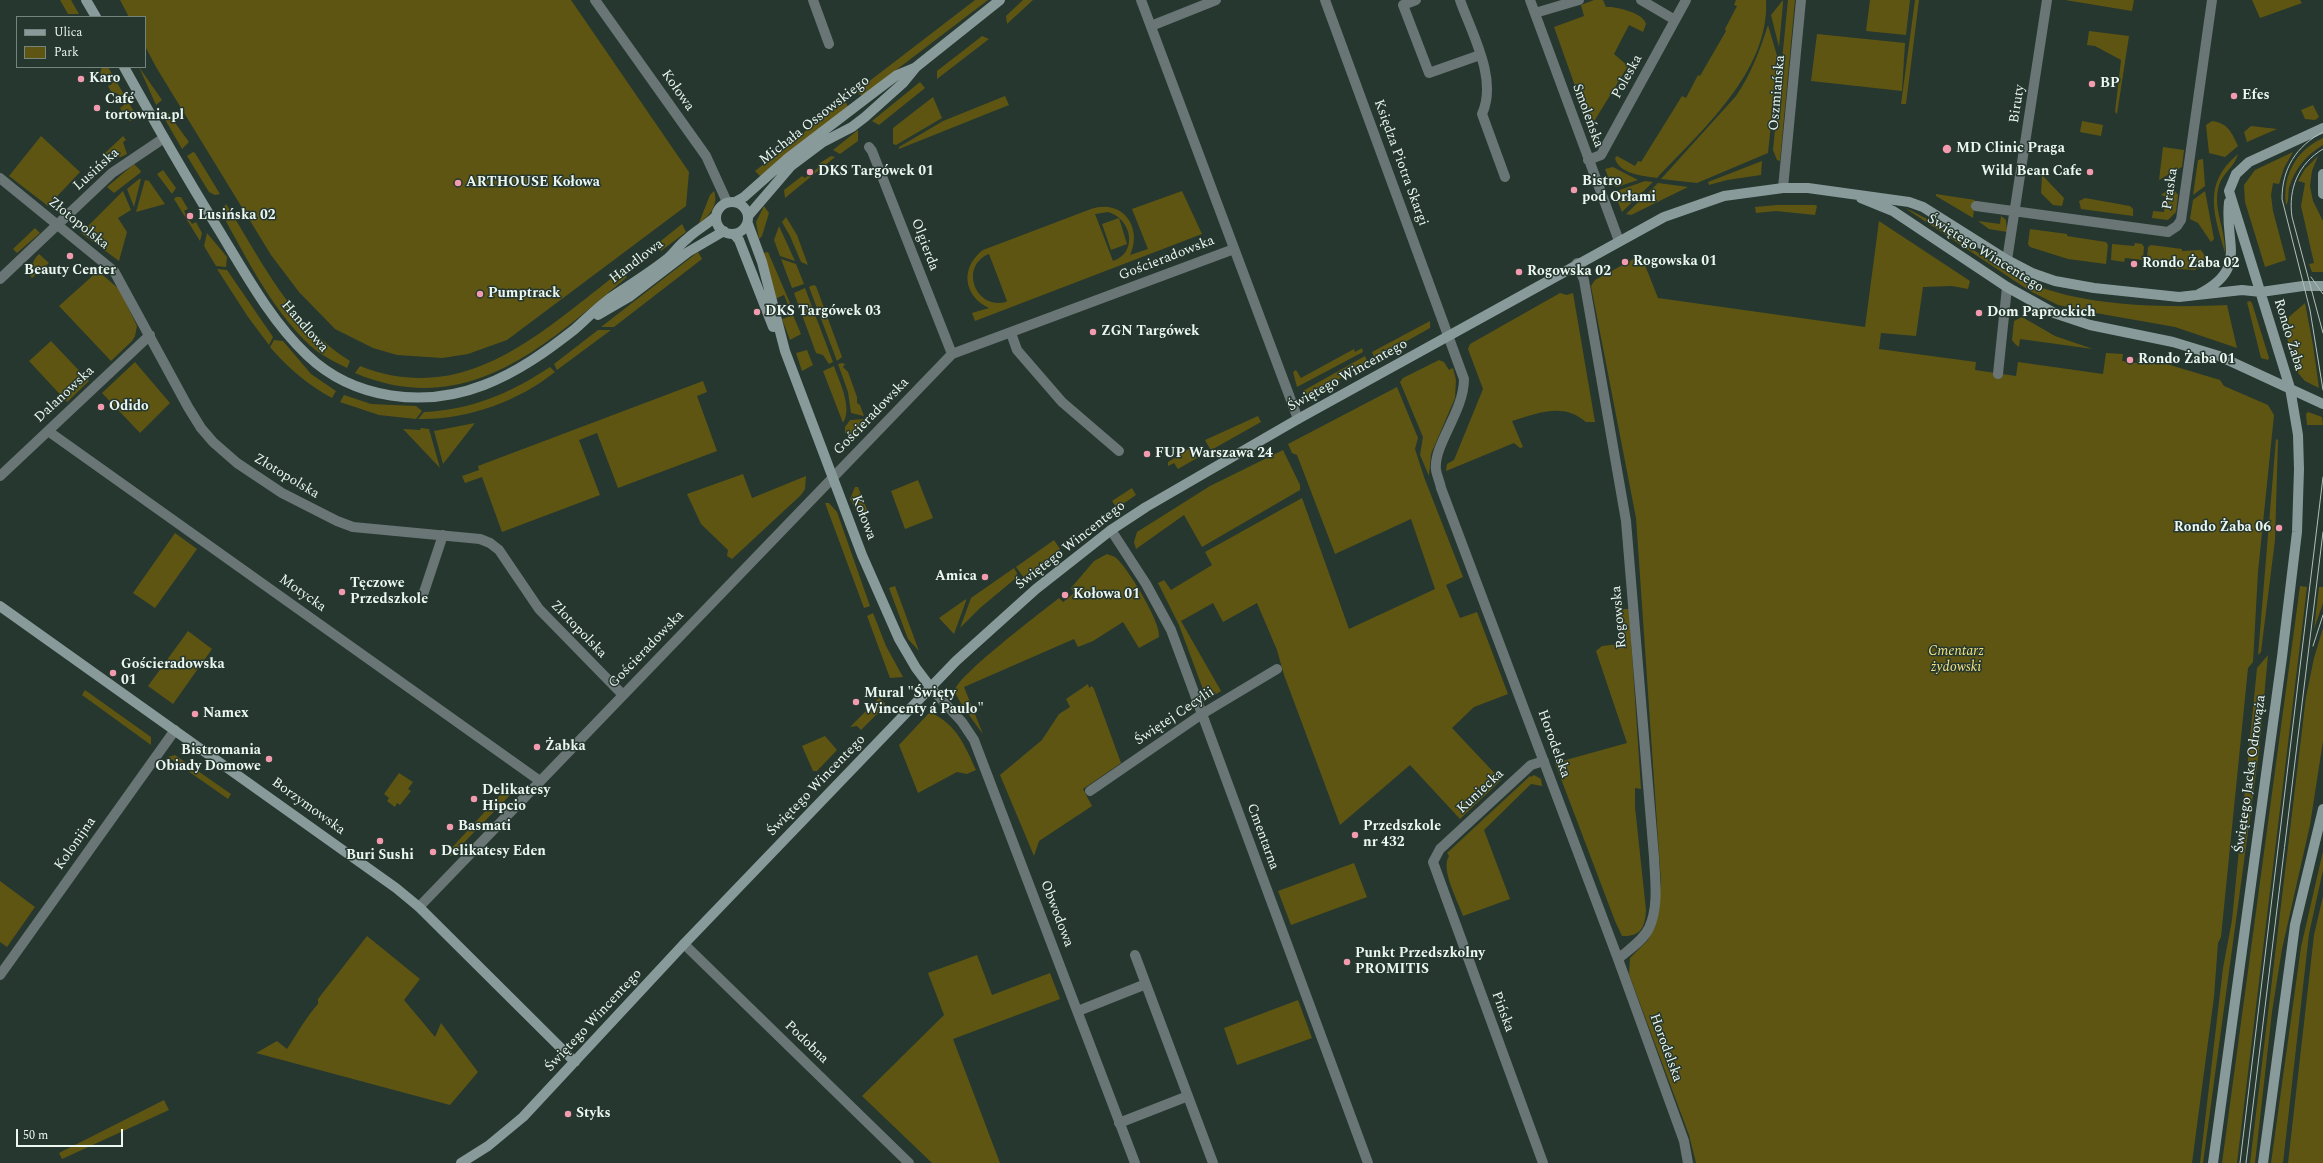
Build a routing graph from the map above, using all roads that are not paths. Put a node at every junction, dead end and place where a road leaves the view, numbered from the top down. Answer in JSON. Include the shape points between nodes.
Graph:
{"nodes":[{"id":1,"x":86,"y":0,"type":"edge"},
{"id":2,"x":596,"y":0,"type":"edge"},
{"id":3,"x":813,"y":0,"type":"edge"},
{"id":4,"x":1000,"y":0,"type":"edge"},
{"id":5,"x":1141,"y":0,"type":"edge"},
{"id":6,"x":1216,"y":0,"type":"edge"},
{"id":7,"x":1325,"y":0,"type":"edge"},
{"id":8,"x":1416,"y":0,"type":"edge"},
{"id":9,"x":1460,"y":0,"type":"edge"},
{"id":10,"x":1530,"y":0,"type":"edge"},
{"id":11,"x":1579,"y":0,"type":"edge"},
{"id":12,"x":1641,"y":0,"type":"edge"},
{"id":13,"x":1686,"y":0,"type":"edge"},
{"id":14,"x":1801,"y":0,"type":"edge"},
{"id":15,"x":2047,"y":0,"type":"edge"},
{"id":16,"x":2212,"y":0,"type":"edge"},
{"id":17,"x":1535,"y":13,"type":"junction"},
{"id":18,"x":95,"y":16,"type":"edge"},
{"id":19,"x":1675,"y":20,"type":"junction"},
{"id":20,"x":1151,"y":26,"type":"junction"},
{"id":21,"x":829,"y":44,"type":"dead end"},
{"id":22,"x":1480,"y":55,"type":"junction"},
{"id":23,"x":916,"y":67,"type":"junction"},
{"id":24,"x":125,"y":68,"type":"edge"},
{"id":25,"x":2323,"y":128,"type":"edge"},
{"id":26,"x":164,"y":138,"type":"junction"},
{"id":27,"x":869,"y":147,"type":"dead end"},
{"id":28,"x":1588,"y":160,"type":"junction"},
{"id":29,"x":2323,"y":174,"type":"edge"},
{"id":30,"x":1505,"y":177,"type":"dead end"},
{"id":31,"x":0,"y":178,"type":"edge"},
{"id":32,"x":1784,"y":188,"type":"junction"},
{"id":33,"x":1850,"y":194,"type":"junction"},
{"id":34,"x":2323,"y":194,"type":"edge"},
{"id":35,"x":2230,"y":196,"type":"junction"},
{"id":36,"x":731,"y":202,"type":"junction"},
{"id":37,"x":1976,"y":206,"type":"dead end"},
{"id":38,"x":2016,"y":211,"type":"junction"},
{"id":39,"x":716,"y":216,"type":"junction"},
{"id":40,"x":748,"y":219,"type":"junction"},
{"id":41,"x":58,"y":225,"type":"junction"},
{"id":42,"x":729,"y":233,"type":"junction"},
{"id":43,"x":1619,"y":241,"type":"junction"},
{"id":44,"x":1234,"y":249,"type":"junction"},
{"id":45,"x":2007,"y":260,"type":"junction"},
{"id":46,"x":1577,"y":263,"type":"junction"},
{"id":47,"x":0,"y":279,"type":"edge"},
{"id":48,"x":2323,"y":286,"type":"edge"},
{"id":49,"x":2007,"y":287,"type":"junction"},
{"id":50,"x":2261,"y":292,"type":"junction"},
{"id":51,"x":2193,"y":296,"type":"junction"},
{"id":52,"x":574,"y":330,"type":"junction"},
{"id":53,"x":1011,"y":332,"type":"junction"},
{"id":54,"x":150,"y":335,"type":"junction"},
{"id":55,"x":1449,"y":336,"type":"junction"},
{"id":56,"x":785,"y":350,"type":"junction"},
{"id":57,"x":952,"y":354,"type":"junction"},
{"id":58,"x":1998,"y":374,"type":"dead end"},
{"id":59,"x":2290,"y":388,"type":"junction"},
{"id":60,"x":2323,"y":404,"type":"edge"},
{"id":61,"x":1298,"y":419,"type":"junction"},
{"id":62,"x":48,"y":431,"type":"junction"},
{"id":63,"x":1119,"y":451,"type":"dead end"},
{"id":64,"x":0,"y":476,"type":"edge"},
{"id":65,"x":833,"y":478,"type":"junction"},
{"id":66,"x":1111,"y":530,"type":"junction"},
{"id":67,"x":443,"y":535,"type":"junction"},
{"id":68,"x":424,"y":592,"type":"dead end"},
{"id":69,"x":0,"y":606,"type":"edge"},
{"id":70,"x":1277,"y":669,"type":"dead end"},
{"id":71,"x":931,"y":688,"type":"junction"},
{"id":72,"x":623,"y":695,"type":"junction"},
{"id":73,"x":1202,"y":714,"type":"junction"},
{"id":74,"x":175,"y":730,"type":"junction"},
{"id":75,"x":1544,"y":761,"type":"junction"},
{"id":76,"x":540,"y":781,"type":"junction"},
{"id":77,"x":1090,"y":791,"type":"dead end"},
{"id":78,"x":2323,"y":809,"type":"edge"},
{"id":79,"x":1435,"y":870,"type":"joint"},
{"id":80,"x":419,"y":907,"type":"junction"},
{"id":81,"x":684,"y":944,"type":"junction"},
{"id":82,"x":1135,"y":955,"type":"dead end"},
{"id":83,"x":1618,"y":959,"type":"junction"},
{"id":84,"x":0,"y":975,"type":"edge"},
{"id":85,"x":1146,"y":984,"type":"junction"},
{"id":86,"x":1078,"y":1011,"type":"junction"},
{"id":87,"x":576,"y":1062,"type":"junction"},
{"id":88,"x":1188,"y":1096,"type":"junction"},
{"id":89,"x":1119,"y":1123,"type":"junction"},
{"id":90,"x":461,"y":1163,"type":"edge"},
{"id":91,"x":908,"y":1163,"type":"edge"},
{"id":92,"x":1135,"y":1163,"type":"edge"},
{"id":93,"x":1213,"y":1163,"type":"edge"},
{"id":94,"x":1368,"y":1163,"type":"edge"},
{"id":95,"x":1543,"y":1163,"type":"edge"},
{"id":96,"x":1688,"y":1163,"type":"edge"},
{"id":97,"x":2213,"y":1163,"type":"edge"},
{"id":98,"x":2263,"y":1163,"type":"edge"}],
"edges":[{"from":1,"to":18,"type":"street"},
{"from":2,"to":36,"type":"street","name":"Kołowa","via":[[706,156]]},
{"from":3,"to":21,"type":"street"},
{"from":4,"to":23,"type":"street","name":"Michała Ossowskiego"},
{"from":5,"to":20,"type":"street","name":"Gościeradowska"},
{"from":6,"to":20,"type":"street"},
{"from":7,"to":55,"type":"street","name":"Księdza Piotra Skargi"},
{"from":8,"to":22,"type":"street","via":[[1403,5],[1429,73]]},
{"from":9,"to":22,"type":"street"},
{"from":10,"to":17,"type":"street","name":"Smoleńska"},
{"from":11,"to":17,"type":"street"},
{"from":12,"to":19,"type":"street"},
{"from":13,"to":19,"type":"street","name":"Poleska"},
{"from":14,"to":32,"type":"street","name":"Oszmiańska"},
{"from":15,"to":38,"type":"street","name":"Biruty"},
{"from":16,"to":38,"type":"street","name":"Praska","via":[[2180,220],[2177,226],[2168,232]]},
{"from":17,"to":28,"type":"street","name":"Smoleńska"},
{"from":19,"to":28,"type":"street","name":"Poleska","via":[[1601,155]]},
{"from":20,"to":44,"type":"street","name":"Gościeradowska"},
{"from":22,"to":30,"type":"street","via":[[1488,90],[1487,103],[1482,114]]},
{"from":23,"to":36,"type":"street","name":"Michała Ossowskiego","via":[[897,75],[788,158],[744,197]]},
{"from":23,"to":40,"type":"street","name":"Michała Ossowskiego","via":[[903,83],[865,117],[823,142],[791,166]]},
{"from":24,"to":26,"type":"street","name":"Handlowa"},
{"from":25,"to":35,"type":"street","via":[[2249,162],[2232,180]]},
{"from":26,"to":41,"type":"street","name":"Lusińska","via":[[120,166]]},
{"from":26,"to":52,"type":"street","name":"Handlowa","via":[[233,254],[271,310],[307,355],[346,381],[369,391],[397,397],[425,398],[455,394],[483,386],[519,369]]},
{"from":27,"to":57,"type":"street","name":"Olgierda"},
{"from":28,"to":43,"type":"street","name":"Smoleńska"},
{"from":29,"to":34,"type":"street"},
{"from":31,"to":41,"type":"street","name":"Złotopolska"},
{"from":32,"to":33,"type":"street","name":"Świętego Wincentego","via":[[1808,188]]},
{"from":32,"to":43,"type":"street","name":"Świętego Wincentego","via":[[1724,196],[1691,206]]},
{"from":33,"to":45,"type":"street","name":"Świętego Wincentego","via":[[1910,202],[1923,207]]},
{"from":33,"to":49,"type":"street","name":"Świętego Wincentego","via":[[1893,211]]},
{"from":35,"to":50,"type":"street"},
{"from":35,"to":51,"type":"street","via":[[2228,217],[2233,248],[2230,265],[2214,283]]},
{"from":36,"to":39,"type":"street","via":[[721,206]]},
{"from":36,"to":40,"type":"street","via":[[742,205]]},
{"from":37,"to":38,"type":"street","name":"Praska"},
{"from":38,"to":45,"type":"street","name":"Biruty"},
{"from":39,"to":42,"type":"street","via":[[718,225]]},
{"from":39,"to":52,"type":"street","name":"Handlowa","via":[[686,239],[668,258],[633,285],[608,300]]},
{"from":40,"to":42,"type":"street","via":[[741,232]]},
{"from":40,"to":56,"type":"street","name":"Kołowa"},
{"from":41,"to":47,"type":"street","name":"Lusińska"},
{"from":41,"to":54,"type":"street","name":"Złotopolska","via":[[114,271]]},
{"from":42,"to":52,"type":"street","name":"Handlowa","via":[[688,252],[629,297]]},
{"from":42,"to":56,"type":"street","name":"Kołowa","via":[[739,240],[767,314]]},
{"from":43,"to":46,"type":"street","name":"Świętego Wincentego"},
{"from":44,"to":53,"type":"street","name":"Gościeradowska"},
{"from":44,"to":61,"type":"street"},
{"from":45,"to":51,"type":"street","name":"Świętego Wincentego","via":[[2055,281],[2134,293]]},
{"from":46,"to":55,"type":"street","name":"Świętego Wincentego"},
{"from":46,"to":83,"type":"street","name":"Rogowska","via":[[1584,280],[1626,521],[1654,857],[1656,891],[1649,929]]},
{"from":48,"to":50,"type":"street","name":"Rondo Żaba"},
{"from":49,"to":58,"type":"street"},
{"from":49,"to":59,"type":"street","name":"Świętego Wincentego","via":[[2072,320],[2173,342],[2213,354]]},
{"from":50,"to":51,"type":"street","name":"Świętego Wincentego","via":[[2242,290]]},
{"from":50,"to":59,"type":"street","name":"Rondo Żaba"},
{"from":53,"to":57,"type":"street","name":"Gościeradowska"},
{"from":53,"to":63,"type":"street","via":[[1017,350],[1062,402]]},
{"from":54,"to":62,"type":"street","name":"Dalanowska"},
{"from":54,"to":67,"type":"street","name":"Złotopolska","via":[[201,428],[224,452],[257,477],[308,507],[353,527]]},
{"from":55,"to":61,"type":"street","name":"Świętego Wincentego"},
{"from":55,"to":75,"type":"street","name":"Horodelska","via":[[1462,371],[1464,390],[1457,413],[1440,450],[1436,469]]},
{"from":56,"to":65,"type":"street","name":"Kołowa"},
{"from":57,"to":65,"type":"street","name":"Gościeradowska"},
{"from":59,"to":60,"type":"street","name":"Rondo Żaba"},
{"from":59,"to":97,"type":"street","name":"Świętego Jacka Odrowąża","via":[[2298,435],[2297,532]]},
{"from":61,"to":66,"type":"street","name":"Świętego Wincentego"},
{"from":62,"to":64,"type":"street","name":"Dalanowska"},
{"from":62,"to":76,"type":"street","name":"Motycka"},
{"from":65,"to":71,"type":"street","name":"Kołowa","via":[[862,555],[899,640]]},
{"from":65,"to":72,"type":"street","name":"Gościeradowska"},
{"from":66,"to":71,"type":"street","name":"Świętego Wincentego","via":[[1036,588],[977,641]]},
{"from":66,"to":73,"type":"street","name":"Cmentarna","via":[[1146,584],[1171,630]]},
{"from":67,"to":68,"type":"street"},
{"from":67,"to":72,"type":"street","name":"Złotopolska","via":[[480,539],[499,550],[539,610]]},
{"from":69,"to":74,"type":"street","name":"Borzymowska"},
{"from":70,"to":73,"type":"street","name":"Świętej Cecylii"},
{"from":71,"to":81,"type":"street","name":"Świętego Wincentego"},
{"from":71,"to":86,"type":"street","name":"Obwodowa","via":[[962,722],[974,740]]},
{"from":72,"to":76,"type":"street","name":"Gościeradowska"},
{"from":73,"to":77,"type":"street","name":"Świętej Cecylii"},
{"from":73,"to":94,"type":"street","name":"Cmentarna"},
{"from":74,"to":80,"type":"street","name":"Borzymowska"},
{"from":74,"to":84,"type":"street","name":"Kolonijna"},
{"from":75,"to":79,"type":"street","name":"Kuniecka","via":[[1531,766],[1440,849],[1434,858]]},
{"from":75,"to":83,"type":"street","name":"Horodelska"},
{"from":76,"to":80,"type":"street","name":"Gościeradowska"},
{"from":78,"to":98,"type":"street","via":[[2295,925]]},
{"from":79,"to":95,"type":"street","name":"Pińska"},
{"from":80,"to":87,"type":"street","name":"Borzymowska"},
{"from":81,"to":87,"type":"street","name":"Świętego Wincentego"},
{"from":81,"to":91,"type":"street","name":"Podobna"},
{"from":82,"to":85,"type":"street"},
{"from":83,"to":96,"type":"street","name":"Horodelska","via":[[1684,1141]]},
{"from":85,"to":86,"type":"street"},
{"from":85,"to":88,"type":"street"},
{"from":86,"to":89,"type":"street","name":"Obwodowa"},
{"from":87,"to":90,"type":"street","name":"Świętego Wincentego","via":[[513,1127]]},
{"from":88,"to":89,"type":"street"},
{"from":88,"to":93,"type":"street"},
{"from":89,"to":92,"type":"street","name":"Obwodowa"}]}
